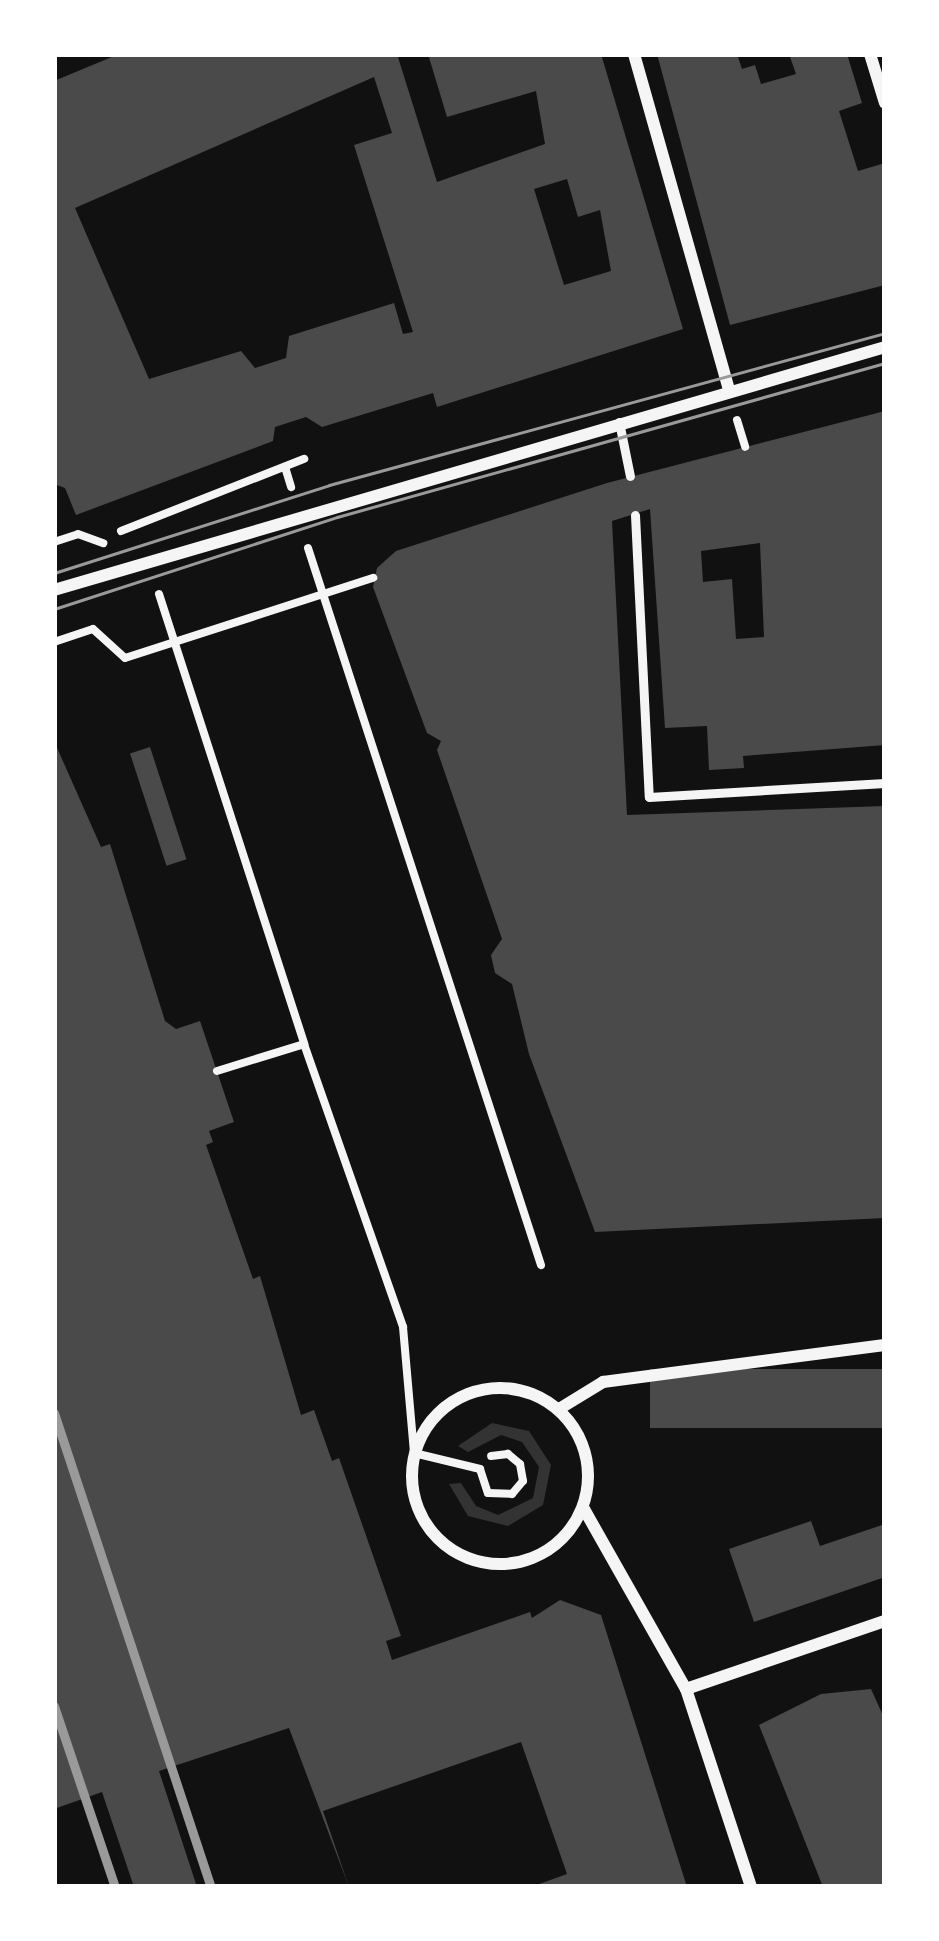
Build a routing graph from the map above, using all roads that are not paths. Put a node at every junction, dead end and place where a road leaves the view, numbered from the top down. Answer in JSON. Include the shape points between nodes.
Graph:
{"nodes":[{"id":1,"x":634,"y":54,"type":"edge"},
{"id":2,"x":870,"y":54,"type":"edge"},
{"id":3,"x":885,"y":103,"type":"edge"},
{"id":4,"x":885,"y":347,"type":"edge"},
{"id":5,"x":729,"y":390,"type":"junction"},
{"id":6,"x":619,"y":422,"type":"junction"},
{"id":7,"x":630,"y":476,"type":"dead end"},
{"id":8,"x":635,"y":514,"type":"dead end"},
{"id":9,"x":54,"y":590,"type":"edge"},
{"id":10,"x":885,"y":783,"type":"edge"},
{"id":11,"x":885,"y":1345,"type":"edge"},
{"id":12,"x":559,"y":1408,"type":"junction"},
{"id":13,"x":584,"y":1509,"type":"junction"},
{"id":14,"x":885,"y":1621,"type":"edge"},
{"id":15,"x":686,"y":1689,"type":"junction"},
{"id":16,"x":751,"y":1887,"type":"edge"}],
"edges":[{"from":1,"to":5,"type":"street"},
{"from":2,"to":3,"type":"street"},
{"from":4,"to":5,"type":"street"},
{"from":5,"to":6,"type":"street"},
{"from":6,"to":7,"type":"lane"},
{"from":6,"to":9,"type":"street"},
{"from":8,"to":10,"type":"lane","via":[[649,797]]},
{"from":11,"to":12,"type":"street","via":[[604,1382]]},
{"from":12,"to":13,"type":"street","via":[[581,1438],[590,1473]]},
{"from":12,"to":13,"type":"street","via":[[525,1390],[486,1388],[450,1402],[414,1453],[411,1482],[422,1520],[448,1549],[492,1566],[539,1557]]},
{"from":13,"to":15,"type":"street"},
{"from":14,"to":15,"type":"street"},
{"from":15,"to":16,"type":"street"}]}
